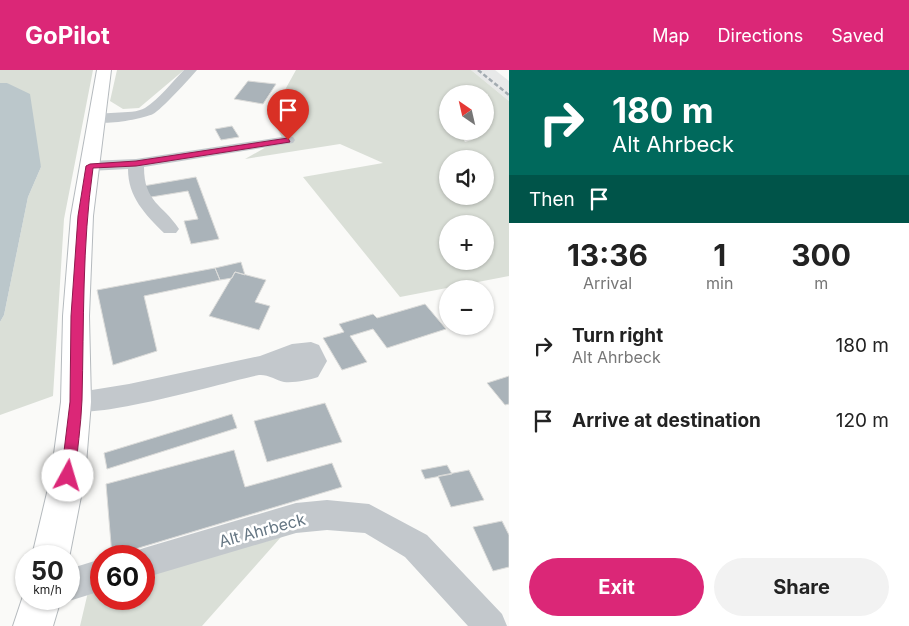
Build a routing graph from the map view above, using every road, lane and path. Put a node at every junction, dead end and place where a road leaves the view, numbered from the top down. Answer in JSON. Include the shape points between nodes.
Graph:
{"nodes":[{"id":1,"x":104,"y":70,"type":"edge"},
{"id":2,"x":191,"y":70,"type":"edge"},
{"id":3,"x":143,"y":113,"type":"junction"},
{"id":4,"x":97,"y":115,"type":"junction"},
{"id":5,"x":93,"y":139,"type":"junction"},
{"id":6,"x":288,"y":140,"type":"dead end"},
{"id":7,"x":136,"y":164,"type":"junction"},
{"id":8,"x":90,"y":166,"type":"junction"},
{"id":9,"x":170,"y":229,"type":"dead end"},
{"id":10,"x":262,"y":365,"type":"dead end"},
{"id":11,"x":76,"y":402,"type":"junction"},
{"id":12,"x":53,"y":545,"type":"edge"},
{"id":13,"x":155,"y":560,"type":"edge"},
{"id":14,"x":38,"y":610,"type":"edge"},
{"id":15,"x":33,"y":626,"type":"edge"},
{"id":16,"x":490,"y":626,"type":"edge"}],
"edges":[{"from":1,"to":4,"type":"main road"},
{"from":2,"to":3,"type":"street"},
{"from":3,"to":4,"type":"street"},
{"from":3,"to":5,"type":"street","via":[[113,125]]},
{"from":4,"to":5,"type":"main road"},
{"from":5,"to":8,"type":"main road"},
{"from":6,"to":7,"type":"street"},
{"from":7,"to":8,"type":"street"},
{"from":7,"to":9,"type":"street","via":[[136,188],[144,202]]},
{"from":8,"to":11,"type":"main road","via":[[81,226]]},
{"from":10,"to":11,"type":"street","via":[[129,395]]},
{"from":11,"to":12,"type":"main road","via":[[68,476]]},
{"from":13,"to":16,"type":"street","name":"Alt Ahrbeck","via":[[296,518],[327,515],[369,520],[416,546]]},
{"from":14,"to":15,"type":"main road"}]}
